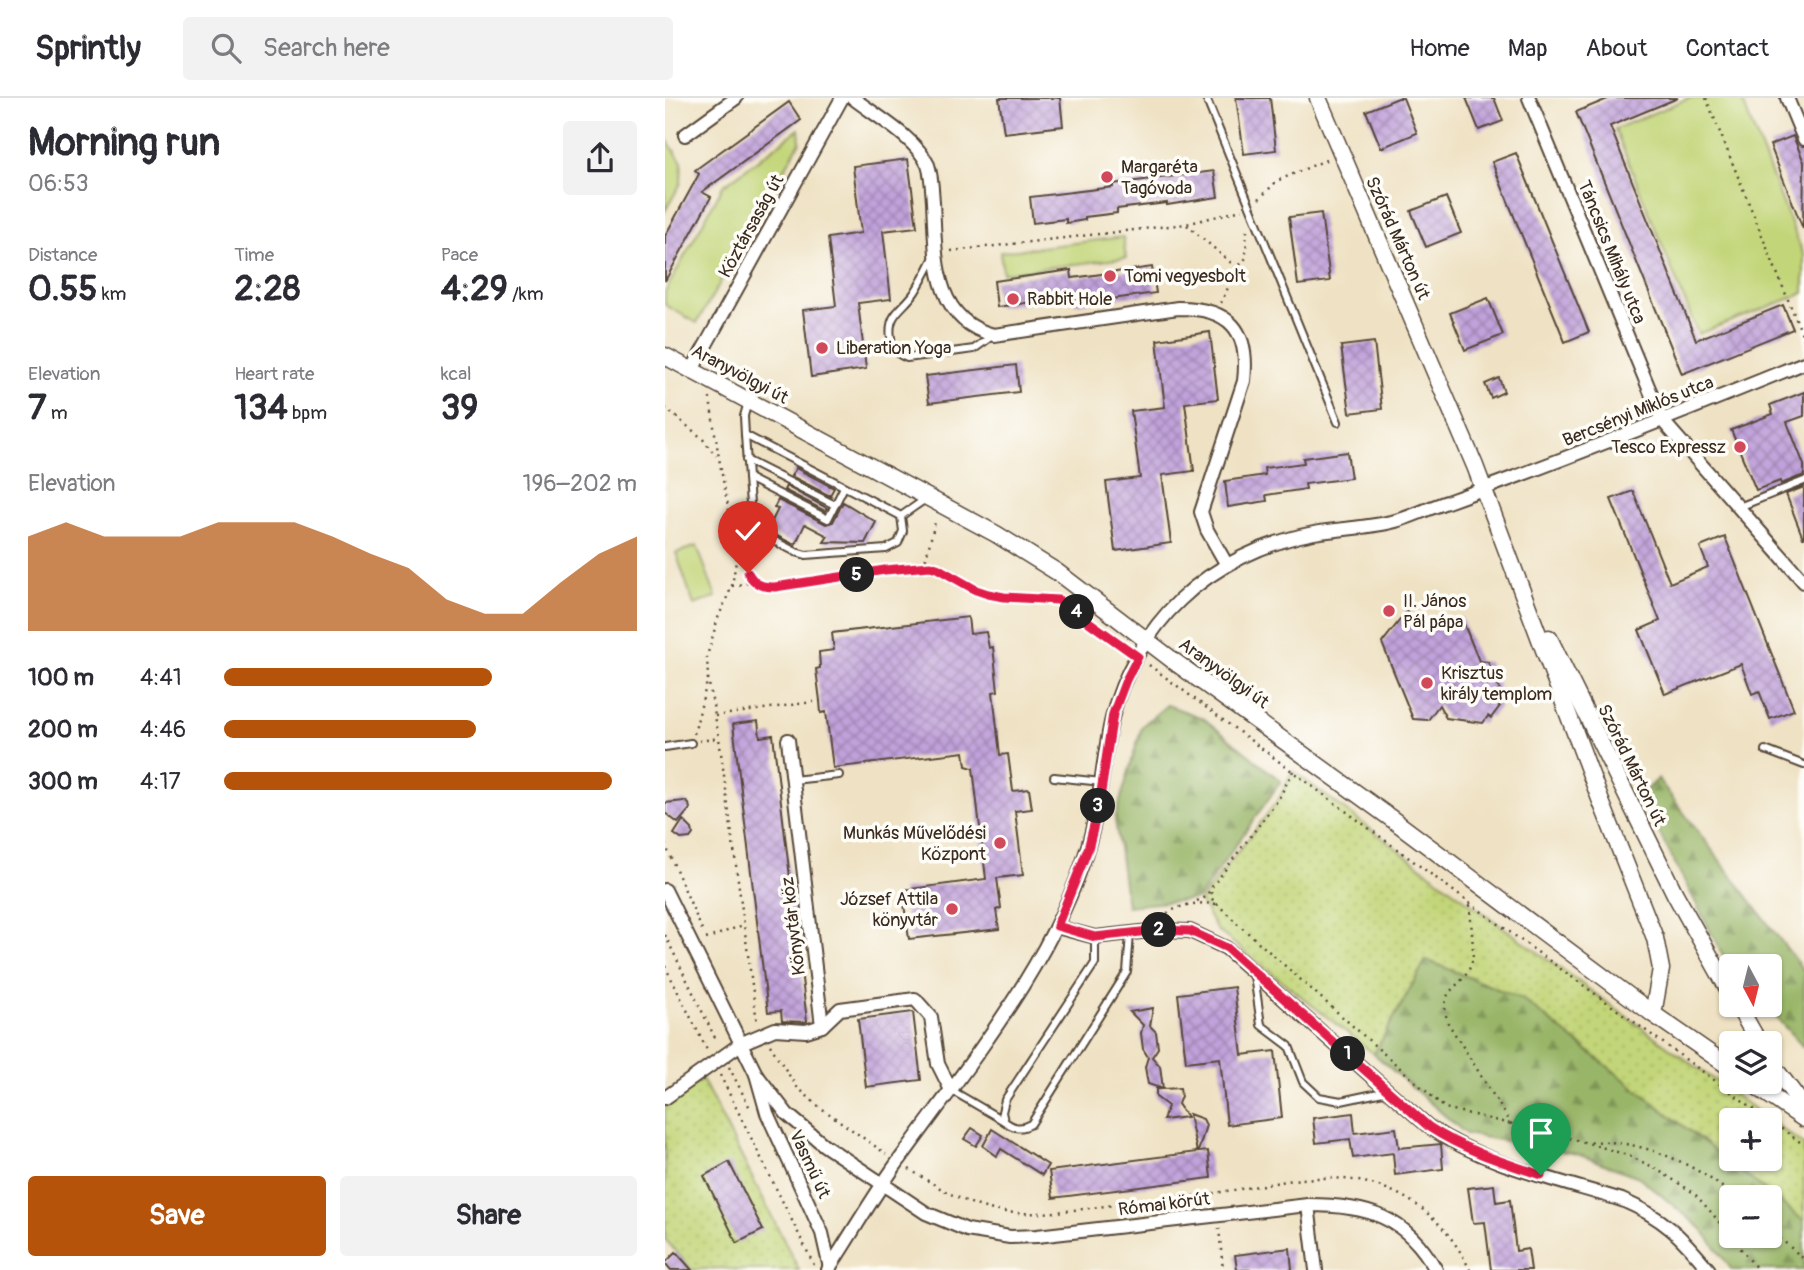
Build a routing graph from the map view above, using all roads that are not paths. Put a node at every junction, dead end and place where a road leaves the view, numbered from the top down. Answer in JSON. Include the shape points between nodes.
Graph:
{"nodes":[{"id":1,"x":736,"y":98,"type":"edge"},
{"id":2,"x":842,"y":98,"type":"edge"},
{"id":3,"x":853,"y":98,"type":"edge"},
{"id":4,"x":1206,"y":98,"type":"edge"},
{"id":5,"x":1318,"y":98,"type":"edge"},
{"id":6,"x":1529,"y":98,"type":"edge"},
{"id":7,"x":1787,"y":98,"type":"edge"},
{"id":8,"x":685,"y":135,"type":"dead end"},
{"id":9,"x":1804,"y":139,"type":"edge"},
{"id":10,"x":936,"y":253,"type":"junction"},
{"id":11,"x":994,"y":334,"type":"junction"},
{"id":12,"x":665,"y":356,"type":"edge"},
{"id":13,"x":1804,"y":363,"type":"edge"},
{"id":14,"x":692,"y":370,"type":"junction"},
{"id":15,"x":749,"y":400,"type":"junction"},
{"id":16,"x":1662,"y":420,"type":"junction"},
{"id":17,"x":1338,"y":422,"type":"dead end"},
{"id":18,"x":745,"y":435,"type":"junction"},
{"id":19,"x":747,"y":460,"type":"junction"},
{"id":20,"x":748,"y":478,"type":"junction"},
{"id":21,"x":1804,"y":481,"type":"edge"},
{"id":22,"x":843,"y":487,"type":"junction"},
{"id":23,"x":1484,"y":489,"type":"junction"},
{"id":24,"x":928,"y":498,"type":"junction"},
{"id":25,"x":835,"y":506,"type":"junction"},
{"id":26,"x":1738,"y":508,"type":"junction"},
{"id":27,"x":901,"y":516,"type":"junction"},
{"id":28,"x":1506,"y":550,"type":"junction"},
{"id":29,"x":1227,"y":565,"type":"junction"},
{"id":30,"x":1804,"y":582,"type":"edge"},
{"id":31,"x":1147,"y":640,"type":"junction"},
{"id":32,"x":788,"y":740,"type":"dead end"},
{"id":33,"x":691,"y":743,"type":"road end"},
{"id":34,"x":665,"y":747,"type":"edge"},
{"id":35,"x":1765,"y":750,"type":"dead end"},
{"id":36,"x":1804,"y":765,"type":"edge"},
{"id":37,"x":839,"y":775,"type":"dead end"},
{"id":38,"x":1054,"y":777,"type":"dead end"},
{"id":39,"x":793,"y":780,"type":"junction"},
{"id":40,"x":1102,"y":782,"type":"junction"},
{"id":41,"x":665,"y":890,"type":"edge"},
{"id":42,"x":1057,"y":926,"type":"junction"},
{"id":43,"x":1130,"y":934,"type":"junction"},
{"id":44,"x":1095,"y":937,"type":"junction"},
{"id":45,"x":1253,"y":969,"type":"junction"},
{"id":46,"x":1719,"y":972,"type":"edge"},
{"id":47,"x":1653,"y":1014,"type":"junction"},
{"id":48,"x":822,"y":1026,"type":"junction"},
{"id":49,"x":742,"y":1043,"type":"junction"},
{"id":50,"x":1719,"y":1060,"type":"edge"},
{"id":51,"x":756,"y":1074,"type":"junction"},
{"id":52,"x":1782,"y":1077,"type":"edge"},
{"id":53,"x":951,"y":1090,"type":"junction"},
{"id":54,"x":1389,"y":1091,"type":"junction"},
{"id":55,"x":1768,"y":1094,"type":"edge"},
{"id":56,"x":665,"y":1098,"type":"edge"},
{"id":57,"x":1804,"y":1107,"type":"edge"},
{"id":58,"x":1804,"y":1119,"type":"edge"},
{"id":59,"x":1004,"y":1121,"type":"junction"},
{"id":60,"x":883,"y":1185,"type":"junction"},
{"id":61,"x":1308,"y":1205,"type":"junction"},
{"id":62,"x":825,"y":1269,"type":"edge"},
{"id":63,"x":1316,"y":1270,"type":"edge"},
{"id":64,"x":1436,"y":1270,"type":"edge"},
{"id":65,"x":1709,"y":1270,"type":"edge"}],
"edges":[{"from":1,"to":8,"type":"street"},
{"from":2,"to":14,"type":"street","name":"Köztársaság út"},
{"from":3,"to":10,"type":"street","via":[[922,155],[931,180]]},
{"from":4,"to":17,"type":"lane"},
{"from":5,"to":23,"type":"street","name":"Szórád Márton út"},
{"from":6,"to":16,"type":"street","name":"Táncsics Mihály utca"},
{"from":7,"to":9,"type":"street"},
{"from":10,"to":11,"type":"street","via":[[946,300],[954,312],[976,330]]},
{"from":10,"to":11,"type":"lane","via":[[917,289],[889,325],[898,355],[907,358],[974,349]]},
{"from":11,"to":29,"type":"street","via":[[1178,308],[1201,308],[1233,325],[1244,350],[1241,391],[1201,512]]},
{"from":12,"to":14,"type":"street","name":"Aranyvölgyi út"},
{"from":13,"to":16,"type":"street","name":"Bercsényi Miklós utca"},
{"from":14,"to":15,"type":"street","name":"Aranyvölgyi út"},
{"from":15,"to":18,"type":"lane"},
{"from":15,"to":24,"type":"street","name":"Aranyvölgyi út"},
{"from":16,"to":23,"type":"street","name":"Bercsényi Miklós utca"},
{"from":16,"to":26,"type":"street","name":"Táncsics Mihály utca"},
{"from":18,"to":19,"type":"lane"},
{"from":18,"to":22,"type":"lane"},
{"from":19,"to":20,"type":"lane"},
{"from":19,"to":25,"type":"lane"},
{"from":20,"to":25,"type":"lane","via":[[828,519]]},
{"from":20,"to":27,"type":"lane","via":[[757,532],[806,555],[886,549],[898,544],[903,531]]},
{"from":21,"to":26,"type":"lane"},
{"from":22,"to":25,"type":"lane"},
{"from":22,"to":27,"type":"lane"},
{"from":23,"to":28,"type":"street","name":"Szórád Márton út"},
{"from":23,"to":29,"type":"street","name":"Bercsényi Miklós utca","via":[[1397,521],[1281,541]]},
{"from":24,"to":27,"type":"lane"},
{"from":24,"to":31,"type":"street","name":"Aranyvölgyi út","via":[[1057,572]]},
{"from":26,"to":30,"type":"street","name":"Táncsics Mihály utca"},
{"from":28,"to":46,"type":"street","name":"Szórád Márton út","via":[[1662,869]]},
{"from":28,"to":47,"type":"street","name":"Szórád Márton út","via":[[1655,938],[1661,969]]},
{"from":29,"to":31,"type":"street","name":"Bercsényi Miklós utca","via":[[1179,600]]},
{"from":31,"to":40,"type":"street","name":"Bercsényi Miklós utca","via":[[1113,714]]},
{"from":31,"to":47,"type":"street","name":"Aranyvölgyi út"},
{"from":32,"to":39,"type":"street","name":"Könyvtár köz"},
{"from":33,"to":34,"type":"lane"},
{"from":35,"to":36,"type":"lane"},
{"from":37,"to":39,"type":"lane"},
{"from":38,"to":40,"type":"lane"},
{"from":39,"to":48,"type":"street","name":"Könyvtár köz"},
{"from":40,"to":42,"type":"street","name":"Bercsényi Miklós utca","via":[[1088,849]]},
{"from":41,"to":49,"type":"street","name":"Vasmű út"},
{"from":42,"to":44,"type":"street"},
{"from":42,"to":53,"type":"street","name":"Bercsényi Miklós utca"},
{"from":43,"to":44,"type":"street"},
{"from":43,"to":45,"type":"street","via":[[1190,931],[1227,948]]},
{"from":43,"to":59,"type":"lane","via":[[1127,972],[1031,1124],[1017,1128]]},
{"from":44,"to":59,"type":"lane","via":[[1095,962],[1005,1100]]},
{"from":45,"to":54,"type":"street"},
{"from":45,"to":54,"type":"lane","via":[[1261,1025],[1289,1045],[1303,1082],[1319,1097],[1341,1101]]},
{"from":47,"to":50,"type":"street","name":"Aranyvölgyi út"},
{"from":48,"to":49,"type":"street","via":[[806,1031],[775,1029]]},
{"from":48,"to":53,"type":"street","via":[[840,1009],[915,999],[931,1017],[938,1064]]},
{"from":49,"to":51,"type":"street","name":"Vasmű út"},
{"from":49,"to":56,"type":"street"},
{"from":51,"to":60,"type":"street","name":"Vasmű út","via":[[787,1114]]},
{"from":51,"to":62,"type":"street","name":"Vasmű út","via":[[767,1113],[822,1233]]},
{"from":52,"to":57,"type":"street"},
{"from":53,"to":59,"type":"lane"},
{"from":53,"to":60,"type":"street","name":"Bercsényi Miklós utca"},
{"from":54,"to":65,"type":"street","via":[[1429,1127],[1472,1152],[1645,1210],[1666,1223]]},
{"from":55,"to":58,"type":"street"},
{"from":60,"to":61,"type":"street","name":"Római körút","via":[[944,1222],[1010,1237]]},
{"from":60,"to":62,"type":"street","name":"Bercsényi Miklós utca"},
{"from":61,"to":63,"type":"street"},
{"from":61,"to":64,"type":"street","name":"Római körút","via":[[1353,1207],[1390,1220],[1421,1244]]}]}
